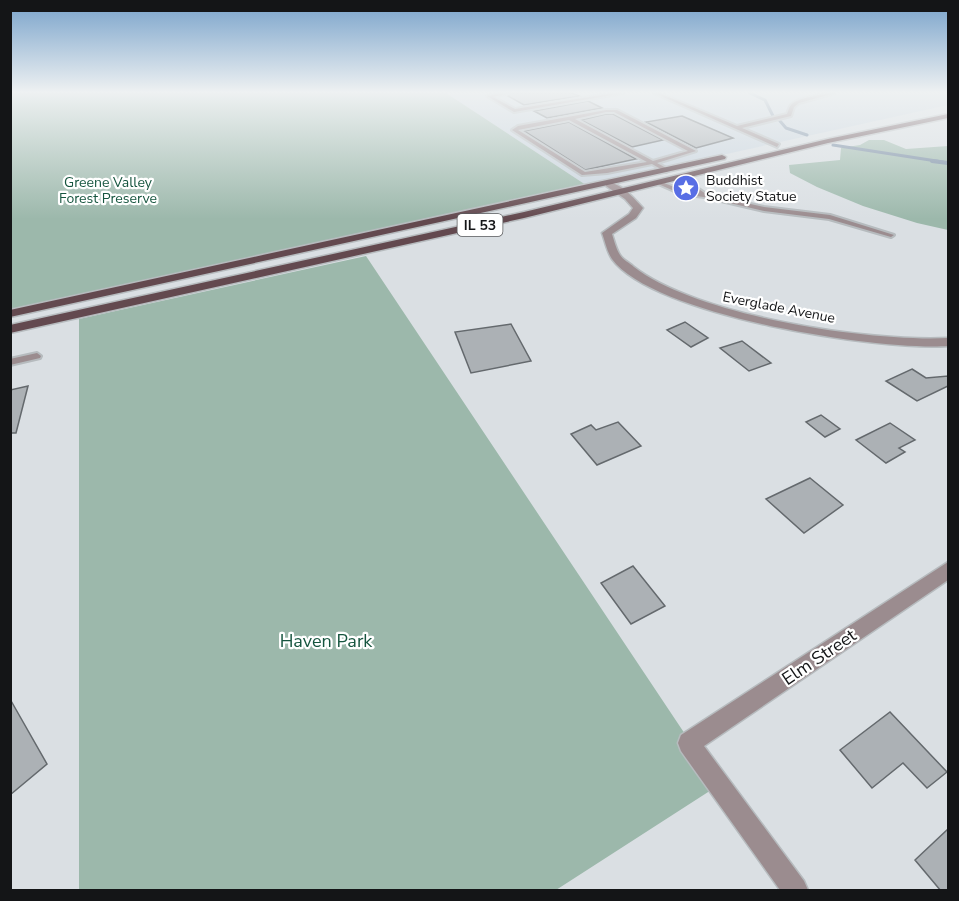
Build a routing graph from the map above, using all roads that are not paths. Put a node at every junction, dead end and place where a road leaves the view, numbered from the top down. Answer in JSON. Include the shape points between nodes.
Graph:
{"nodes":[{"id":1,"x":524,"y":135,"type":"edge"},
{"id":2,"x":602,"y":135,"type":"edge"},
{"id":3,"x":663,"y":135,"type":"edge"},
{"id":4,"x":752,"y":135,"type":"edge"},
{"id":5,"x":822,"y":135,"type":"edge"},
{"id":6,"x":857,"y":135,"type":"edge"},
{"id":7,"x":777,"y":145,"type":"junction"},
{"id":8,"x":651,"y":161,"type":"junction"},
{"id":9,"x":666,"y":170,"type":"junction"},
{"id":10,"x":679,"y":178,"type":"junction"},
{"id":11,"x":659,"y":183,"type":"junction"},
{"id":12,"x":609,"y":184,"type":"junction"},
{"id":13,"x":621,"y":192,"type":"junction"},
{"id":14,"x":704,"y":195,"type":"junction"},
{"id":15,"x":891,"y":235,"type":"dead end"},
{"id":16,"x":10,"y":314,"type":"edge"},
{"id":17,"x":10,"y":329,"type":"edge"},
{"id":18,"x":948,"y":342,"type":"edge"},
{"id":19,"x":37,"y":356,"type":"dead end"},
{"id":20,"x":10,"y":362,"type":"edge"},
{"id":21,"x":948,"y":570,"type":"edge"},
{"id":22,"x":795,"y":891,"type":"edge"}],
"edges":[{"from":1,"to":8,"type":"lane","via":[[584,174]]},
{"from":2,"to":8,"type":"lane"},
{"from":3,"to":8,"type":"lane","via":[[693,150]]},
{"from":4,"to":7,"type":"lane"},
{"from":5,"to":7,"type":"main road","number":"IL 53"},
{"from":6,"to":10,"type":"main road","number":"IL 53"},
{"from":7,"to":9,"type":"main road","number":"IL 53"},
{"from":8,"to":9,"type":"lane"},
{"from":9,"to":12,"type":"main road","number":"IL 53"},
{"from":10,"to":11,"type":"main road","number":"IL 53"},
{"from":10,"to":14,"type":"lane"},
{"from":11,"to":13,"type":"main road","number":"IL 53"},
{"from":11,"to":14,"type":"lane","via":[[681,192]]},
{"from":12,"to":13,"type":"street","name":"Everglade Avenue"},
{"from":12,"to":16,"type":"main road","number":"IL 53"},
{"from":13,"to":17,"type":"main road","number":"IL 53"},
{"from":13,"to":18,"type":"street","name":"Everglade Avenue","via":[[638,208],[608,233],[610,250],[634,273],[679,296],[735,315],[857,337]]},
{"from":14,"to":15,"type":"lane","via":[[764,209],[830,217]]},
{"from":19,"to":20,"type":"lane"},
{"from":21,"to":22,"type":"street","name":"Elm Street","via":[[689,743]]}]}
